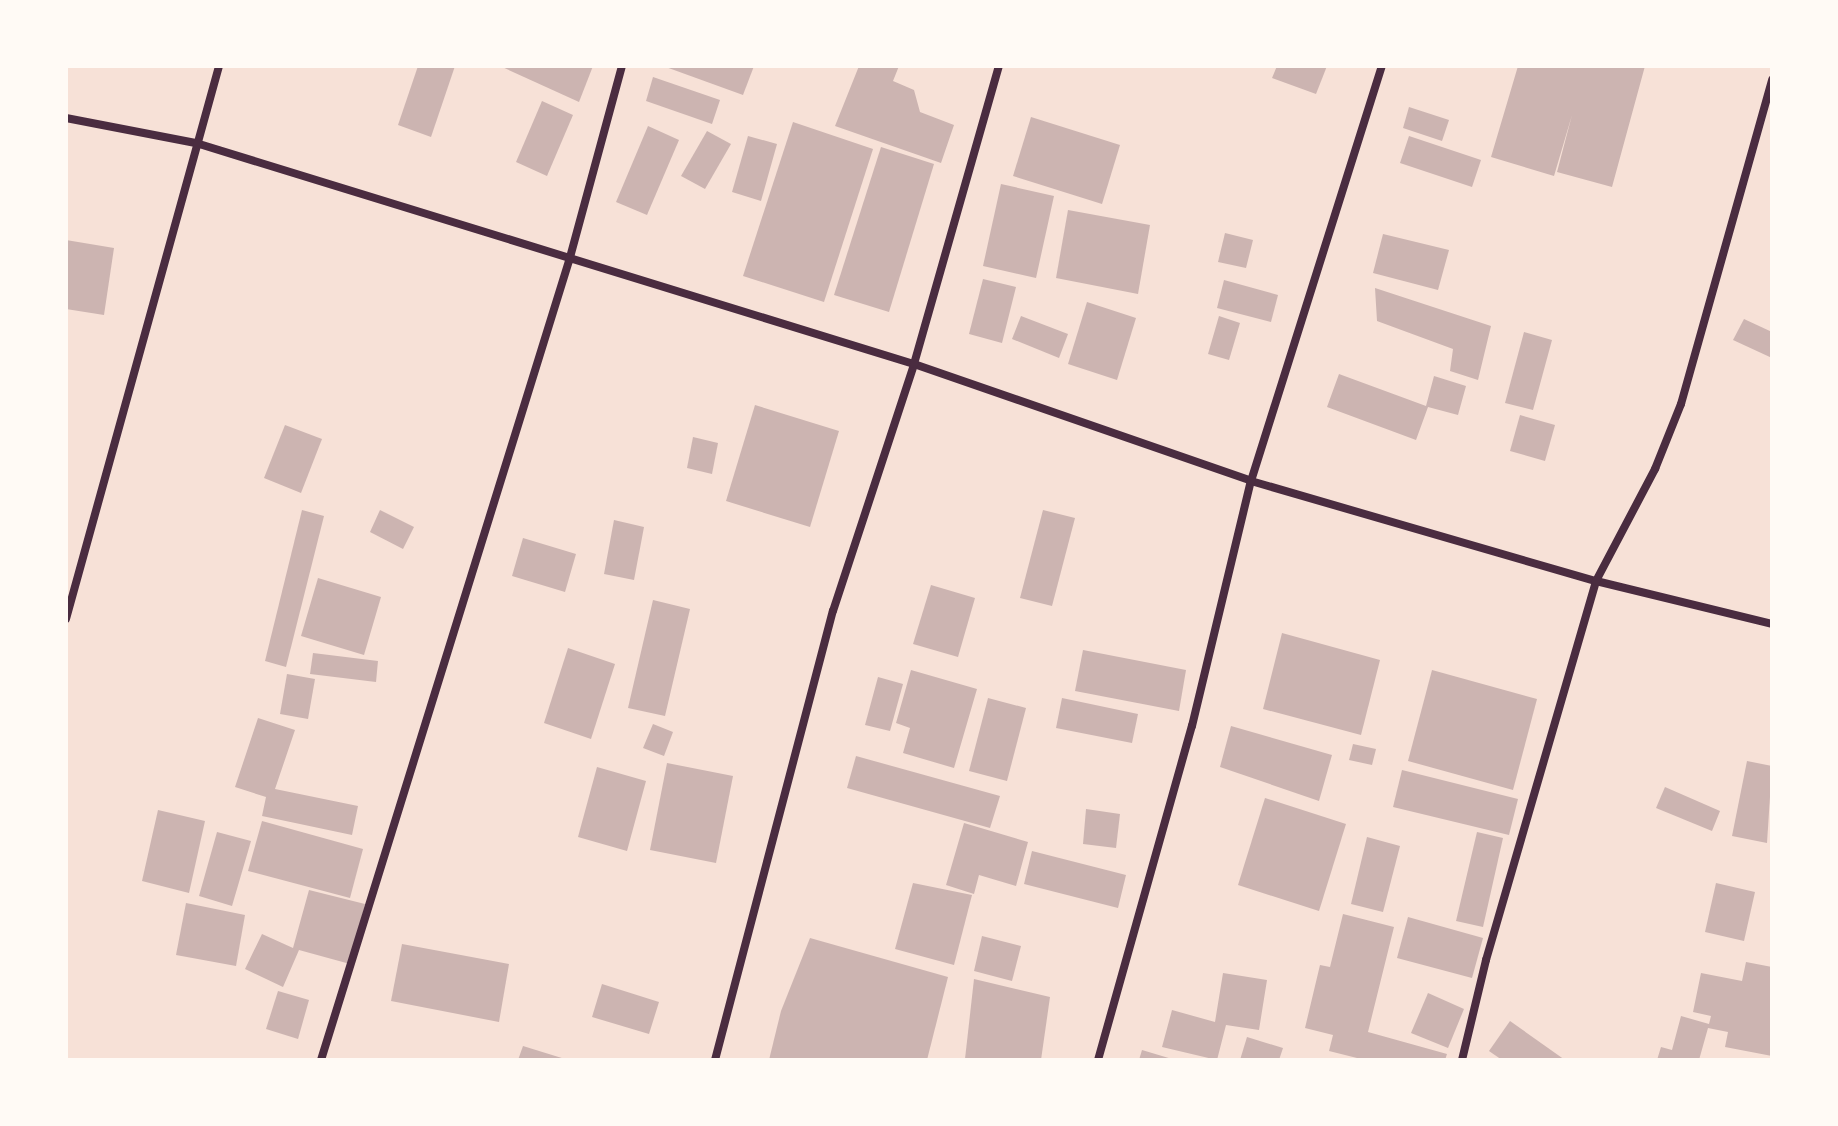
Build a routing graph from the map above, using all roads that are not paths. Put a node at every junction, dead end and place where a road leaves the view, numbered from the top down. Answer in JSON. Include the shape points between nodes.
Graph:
{"nodes":[{"id":1,"x":219,"y":66,"type":"edge"},
{"id":2,"x":622,"y":66,"type":"edge"},
{"id":3,"x":999,"y":66,"type":"edge"},
{"id":4,"x":1382,"y":66,"type":"edge"},
{"id":5,"x":1772,"y":80,"type":"edge"},
{"id":6,"x":66,"y":118,"type":"edge"},
{"id":7,"x":196,"y":143,"type":"junction"},
{"id":8,"x":569,"y":261,"type":"junction"},
{"id":9,"x":914,"y":364,"type":"junction"},
{"id":10,"x":1251,"y":481,"type":"junction"},
{"id":11,"x":1596,"y":581,"type":"junction"},
{"id":12,"x":66,"y":619,"type":"edge"},
{"id":13,"x":1772,"y":624,"type":"edge"},
{"id":14,"x":321,"y":1060,"type":"edge"},
{"id":15,"x":715,"y":1060,"type":"edge"},
{"id":16,"x":1098,"y":1060,"type":"edge"},
{"id":17,"x":1462,"y":1060,"type":"edge"}],
"edges":[{"from":1,"to":7,"type":"street"},
{"from":2,"to":8,"type":"street"},
{"from":3,"to":9,"type":"street"},
{"from":4,"to":10,"type":"street"},
{"from":5,"to":11,"type":"street","via":[[1681,404],[1655,469]]},
{"from":6,"to":7,"type":"street"},
{"from":7,"to":8,"type":"street"},
{"from":7,"to":12,"type":"street"},
{"from":8,"to":9,"type":"street"},
{"from":8,"to":14,"type":"street"},
{"from":9,"to":10,"type":"street"},
{"from":9,"to":15,"type":"street","via":[[833,611]]},
{"from":10,"to":11,"type":"street"},
{"from":10,"to":16,"type":"street","via":[[1192,726]]},
{"from":11,"to":13,"type":"street"},
{"from":11,"to":17,"type":"street"}]}
